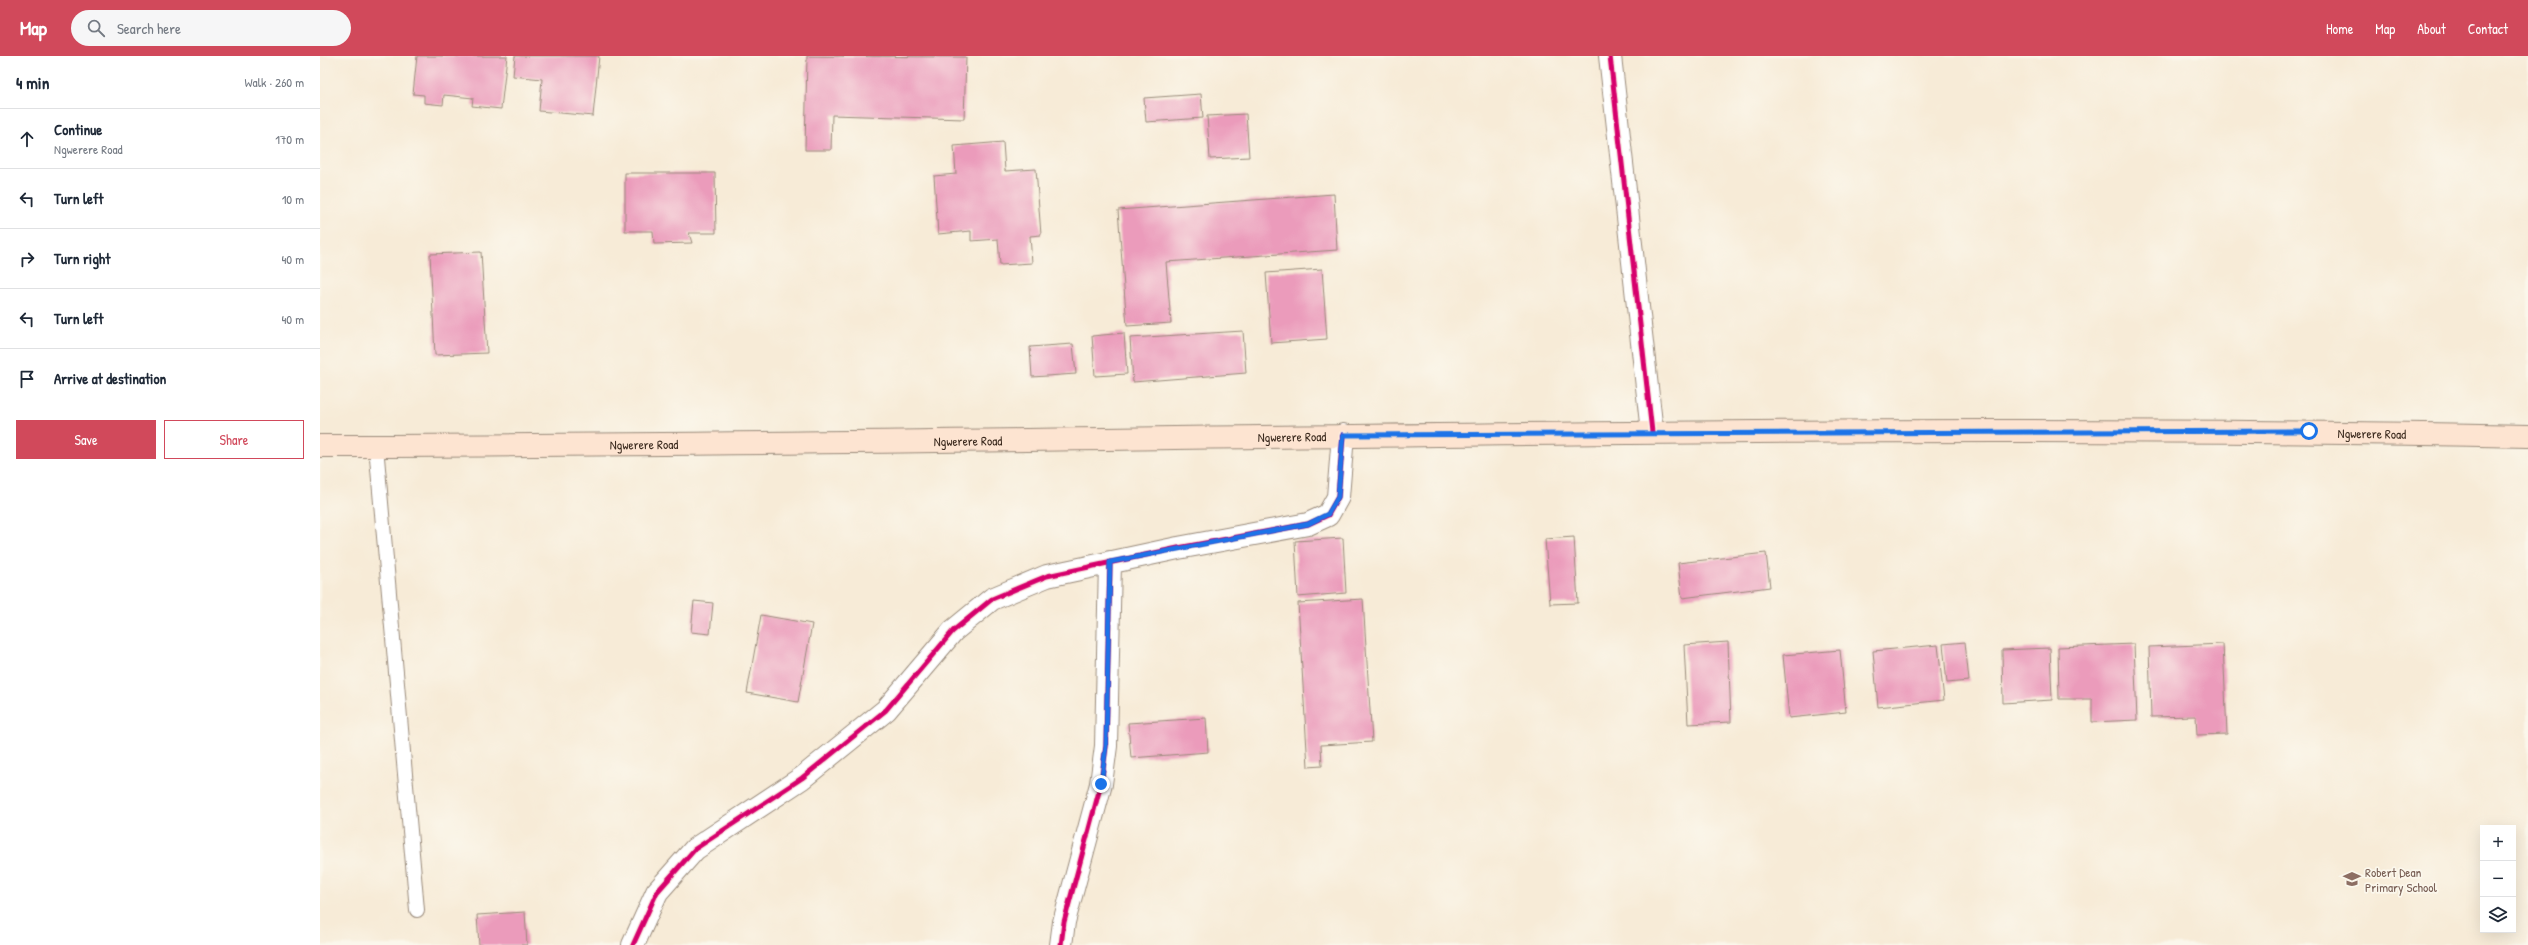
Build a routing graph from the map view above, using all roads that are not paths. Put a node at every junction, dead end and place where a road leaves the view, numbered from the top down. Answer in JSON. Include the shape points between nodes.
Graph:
{"nodes":[{"id":1,"x":1610,"y":56,"type":"edge"},
{"id":2,"x":1652,"y":432,"type":"junction"},
{"id":3,"x":1343,"y":435,"type":"junction"},
{"id":4,"x":2528,"y":436,"type":"edge"},
{"id":5,"x":320,"y":446,"type":"edge"},
{"id":6,"x":376,"y":446,"type":"junction"},
{"id":7,"x":1110,"y":562,"type":"junction"},
{"id":8,"x":417,"y":910,"type":"dead end"},
{"id":9,"x":633,"y":945,"type":"edge"},
{"id":10,"x":1061,"y":945,"type":"edge"}],
"edges":[{"from":1,"to":2,"type":"street"},
{"from":2,"to":3,"type":"main road","name":"Ngwerere Road"},
{"from":2,"to":4,"type":"main road","name":"Ngwerere Road","via":[[2309,431]]},
{"from":3,"to":6,"type":"main road","name":"Ngwerere Road"},
{"from":3,"to":7,"type":"street","via":[[1338,497],[1328,514],[1308,524]]},
{"from":5,"to":6,"type":"main road","name":"Ngwerere Road"},
{"from":6,"to":8,"type":"lane"},
{"from":7,"to":9,"type":"street","via":[[1047,576],[992,599],[953,631],[886,710],[802,778],[695,850],[657,892]]},
{"from":7,"to":10,"type":"street","via":[[1106,746],[1101,784],[1064,922]]}]}
